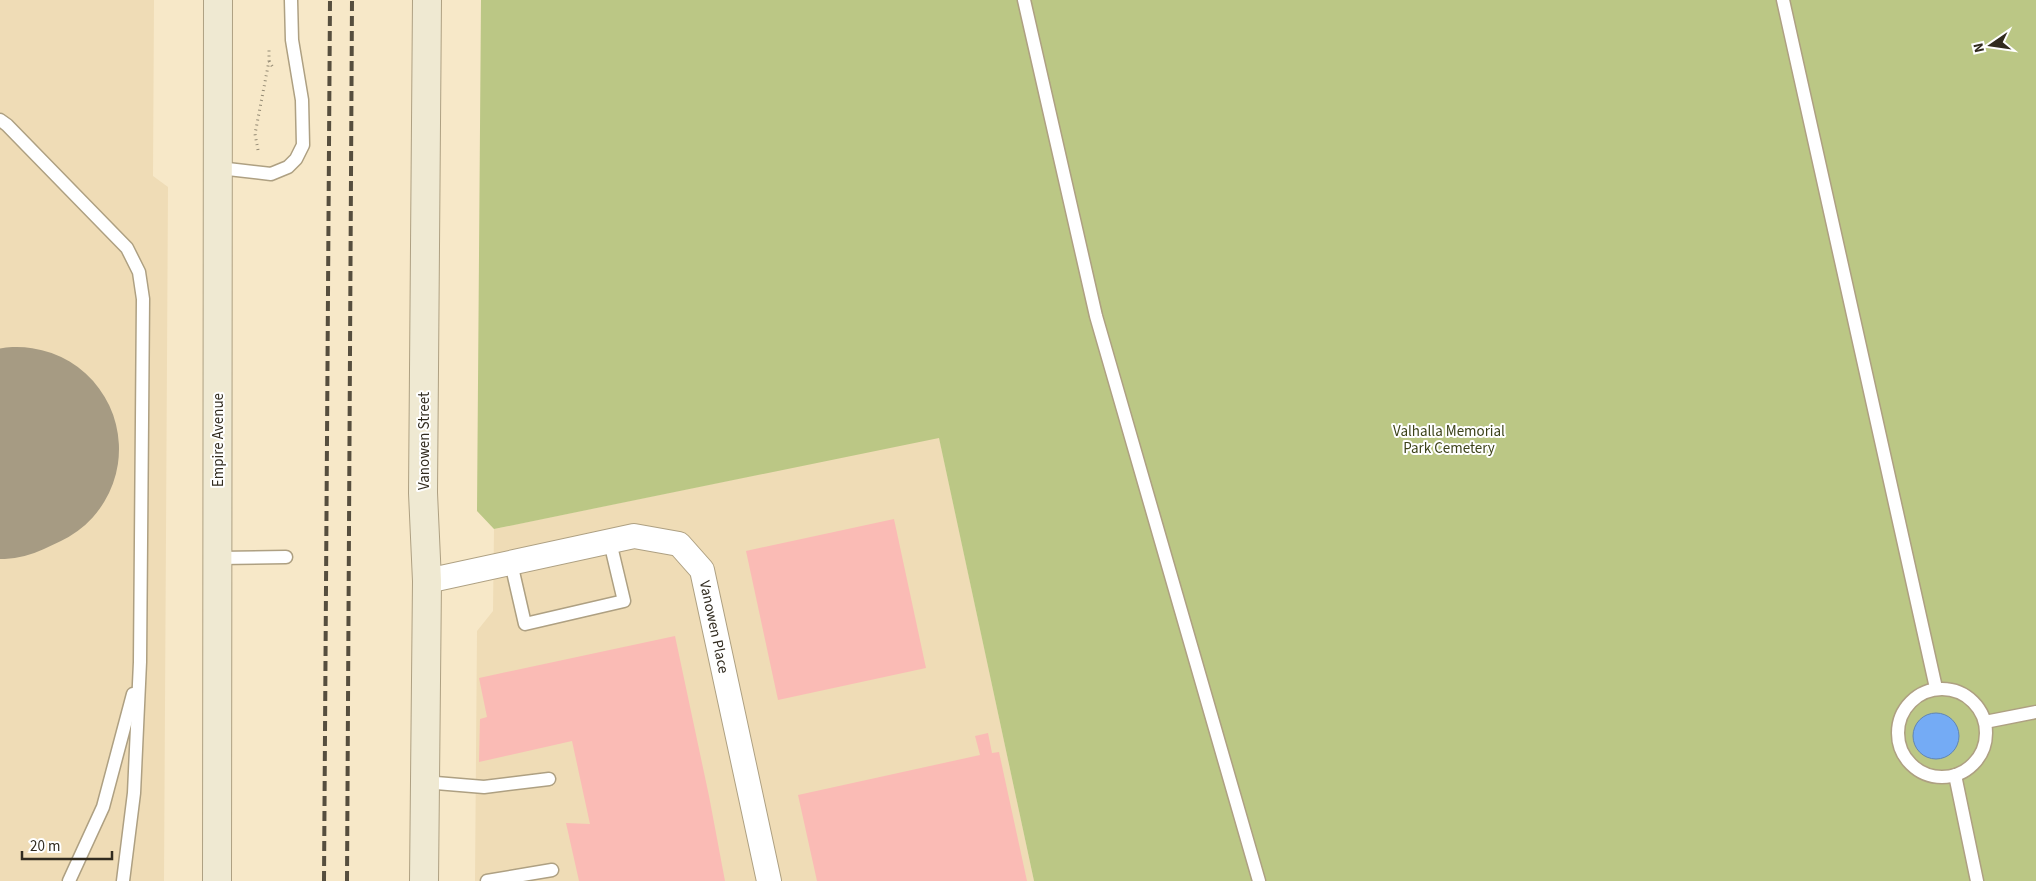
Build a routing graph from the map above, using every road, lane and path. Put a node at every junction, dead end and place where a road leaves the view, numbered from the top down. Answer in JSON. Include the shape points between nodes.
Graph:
{"nodes":[{"id":1,"x":218,"y":0,"type":"edge"},
{"id":2,"x":291,"y":0,"type":"edge"},
{"id":3,"x":427,"y":0,"type":"edge"},
{"id":4,"x":1024,"y":0,"type":"edge"},
{"id":5,"x":1783,"y":0,"type":"edge"},
{"id":6,"x":274,"y":70,"type":"dead end"},
{"id":7,"x":0,"y":120,"type":"edge"},
{"id":8,"x":259,"y":156,"type":"dead end"},
{"id":9,"x":219,"y":168,"type":"junction"},
{"id":10,"x":610,"y":542,"type":"junction"},
{"id":11,"x":286,"y":557,"type":"dead end"},
{"id":12,"x":218,"y":558,"type":"junction"},
{"id":13,"x":511,"y":563,"type":"junction"},
{"id":14,"x":427,"y":581,"type":"junction"},
{"id":15,"x":140,"y":662,"type":"junction"},
{"id":16,"x":1936,"y":688,"type":"junction"},
{"id":17,"x":2036,"y":712,"type":"edge"},
{"id":18,"x":1985,"y":722,"type":"junction"},
{"id":19,"x":1954,"y":775,"type":"junction"},
{"id":20,"x":549,"y":779,"type":"dead end"},
{"id":21,"x":424,"y":782,"type":"junction"},
{"id":22,"x":552,"y":870,"type":"dead end"},
{"id":23,"x":69,"y":881,"type":"edge"},
{"id":24,"x":123,"y":881,"type":"edge"},
{"id":25,"x":217,"y":881,"type":"edge"},
{"id":26,"x":424,"y":881,"type":"edge"},
{"id":27,"x":487,"y":881,"type":"edge"},
{"id":28,"x":769,"y":881,"type":"edge"},
{"id":29,"x":1259,"y":881,"type":"edge"},
{"id":30,"x":1977,"y":881,"type":"edge"}],
"edges":[{"from":1,"to":9,"type":"main road","name":"Empire Avenue"},
{"from":2,"to":9,"type":"lane","via":[[292,40],[302,100],[303,145],[288,167],[271,174]]},
{"from":3,"to":14,"type":"main road","name":"Vanowen Street","via":[[424,483]]},
{"from":4,"to":29,"type":"lane","via":[[1096,316]]},
{"from":5,"to":16,"type":"lane"},
{"from":6,"to":8,"type":"path","via":[[269,61],[254,134]]},
{"from":7,"to":15,"type":"lane","via":[[127,248],[139,272],[143,299]]},
{"from":9,"to":12,"type":"main road","name":"Empire Avenue"},
{"from":10,"to":13,"type":"street","name":"Vanowen Place"},
{"from":10,"to":13,"type":"lane","via":[[624,601],[525,624]]},
{"from":10,"to":28,"type":"street","name":"Vanowen Place","via":[[634,536],[679,544],[702,570]]},
{"from":11,"to":12,"type":"lane"},
{"from":12,"to":25,"type":"main road","name":"Empire Avenue"},
{"from":13,"to":14,"type":"street","name":"Vanowen Place"},
{"from":14,"to":21,"type":"main road","name":"Vanowen Street"},
{"from":15,"to":23,"type":"lane","via":[[103,807]]},
{"from":15,"to":24,"type":"lane","via":[[134,793]]},
{"from":16,"to":18,"type":"lane","via":[[1966,696],[1980,710]]},
{"from":16,"to":19,"type":"lane","via":[[1922,693],[1902,712],[1898,740],[1912,766],[1925,774]]},
{"from":17,"to":18,"type":"lane"},
{"from":18,"to":19,"type":"lane","via":[[1983,749],[1967,769]]},
{"from":19,"to":30,"type":"lane"},
{"from":20,"to":21,"type":"lane","via":[[484,787]]},
{"from":21,"to":26,"type":"main road","name":"Vanowen Street"},
{"from":22,"to":27,"type":"lane"}]}
